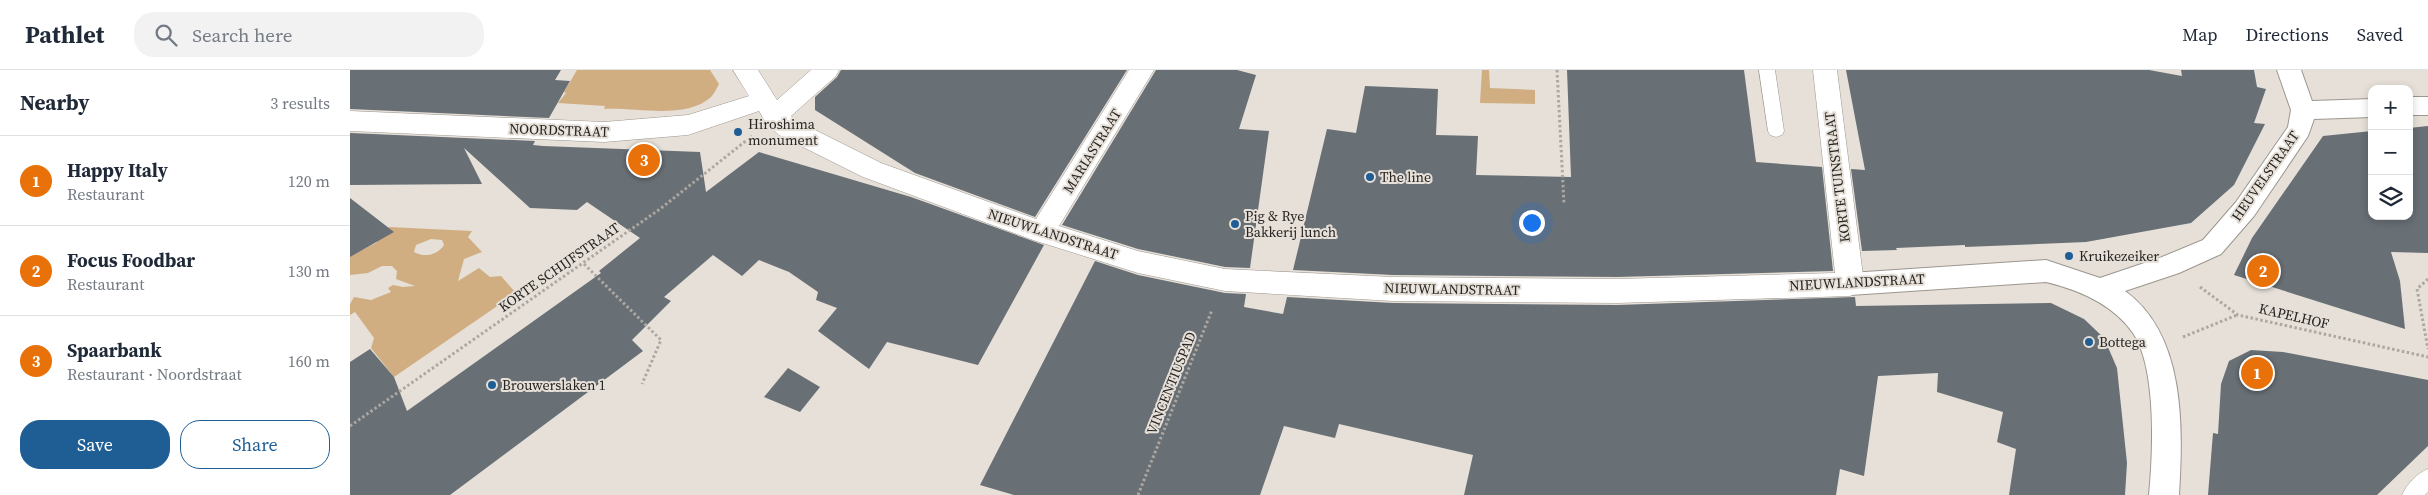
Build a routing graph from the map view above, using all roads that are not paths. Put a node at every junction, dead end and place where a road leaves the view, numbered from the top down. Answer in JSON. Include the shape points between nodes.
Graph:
{"nodes":[{"id":1,"x":745,"y":70,"type":"edge"},
{"id":2,"x":828,"y":70,"type":"edge"},
{"id":3,"x":1142,"y":70,"type":"edge"},
{"id":4,"x":1766,"y":70,"type":"edge"},
{"id":5,"x":1825,"y":70,"type":"edge"},
{"id":6,"x":2289,"y":70,"type":"edge"},
{"id":7,"x":2413,"y":106,"type":"edge"},
{"id":8,"x":2428,"y":106,"type":"edge"},
{"id":9,"x":769,"y":108,"type":"junction"},
{"id":10,"x":2368,"y":108,"type":"edge"},
{"id":11,"x":2303,"y":110,"type":"junction"},
{"id":12,"x":350,"y":122,"type":"edge"},
{"id":13,"x":1776,"y":131,"type":"dead end"},
{"id":14,"x":1042,"y":232,"type":"junction"},
{"id":15,"x":1850,"y":284,"type":"junction"},
{"id":16,"x":2099,"y":289,"type":"junction"},
{"id":17,"x":2428,"y":478,"type":"edge"},
{"id":18,"x":2164,"y":495,"type":"edge"},
{"id":19,"x":2412,"y":495,"type":"edge"}],
"edges":[{"from":1,"to":9,"type":"street"},
{"from":2,"to":9,"type":"street"},
{"from":3,"to":14,"type":"street","name":"MARIASTRAAT"},
{"from":4,"to":13,"type":"lane"},
{"from":5,"to":15,"type":"street","name":"KORTE TUINSTRAAT"},
{"from":6,"to":11,"type":"street"},
{"from":7,"to":8,"type":"street"},
{"from":9,"to":12,"type":"street","name":"NOORDSTRAAT","via":[[688,125],[604,132]]},
{"from":9,"to":14,"type":"street","name":"NIEUWLANDSTRAAT","via":[[805,138],[872,170]]},
{"from":10,"to":11,"type":"street"},
{"from":11,"to":16,"type":"street","name":"HEUVELSTRAAT","via":[[2300,128],[2245,209],[2212,247]]},
{"from":14,"to":15,"type":"street","name":"NIEUWLANDSTRAAT","via":[[1138,262],[1225,280],[1393,289],[1617,292]]},
{"from":15,"to":16,"type":"street","name":"NIEUWLANDSTRAAT","via":[[2046,270]]},
{"from":16,"to":18,"type":"street","name":"NIEUWLANDSTRAAT","via":[[2123,306],[2148,338],[2165,404]]},
{"from":17,"to":19,"type":"lane"}]}
